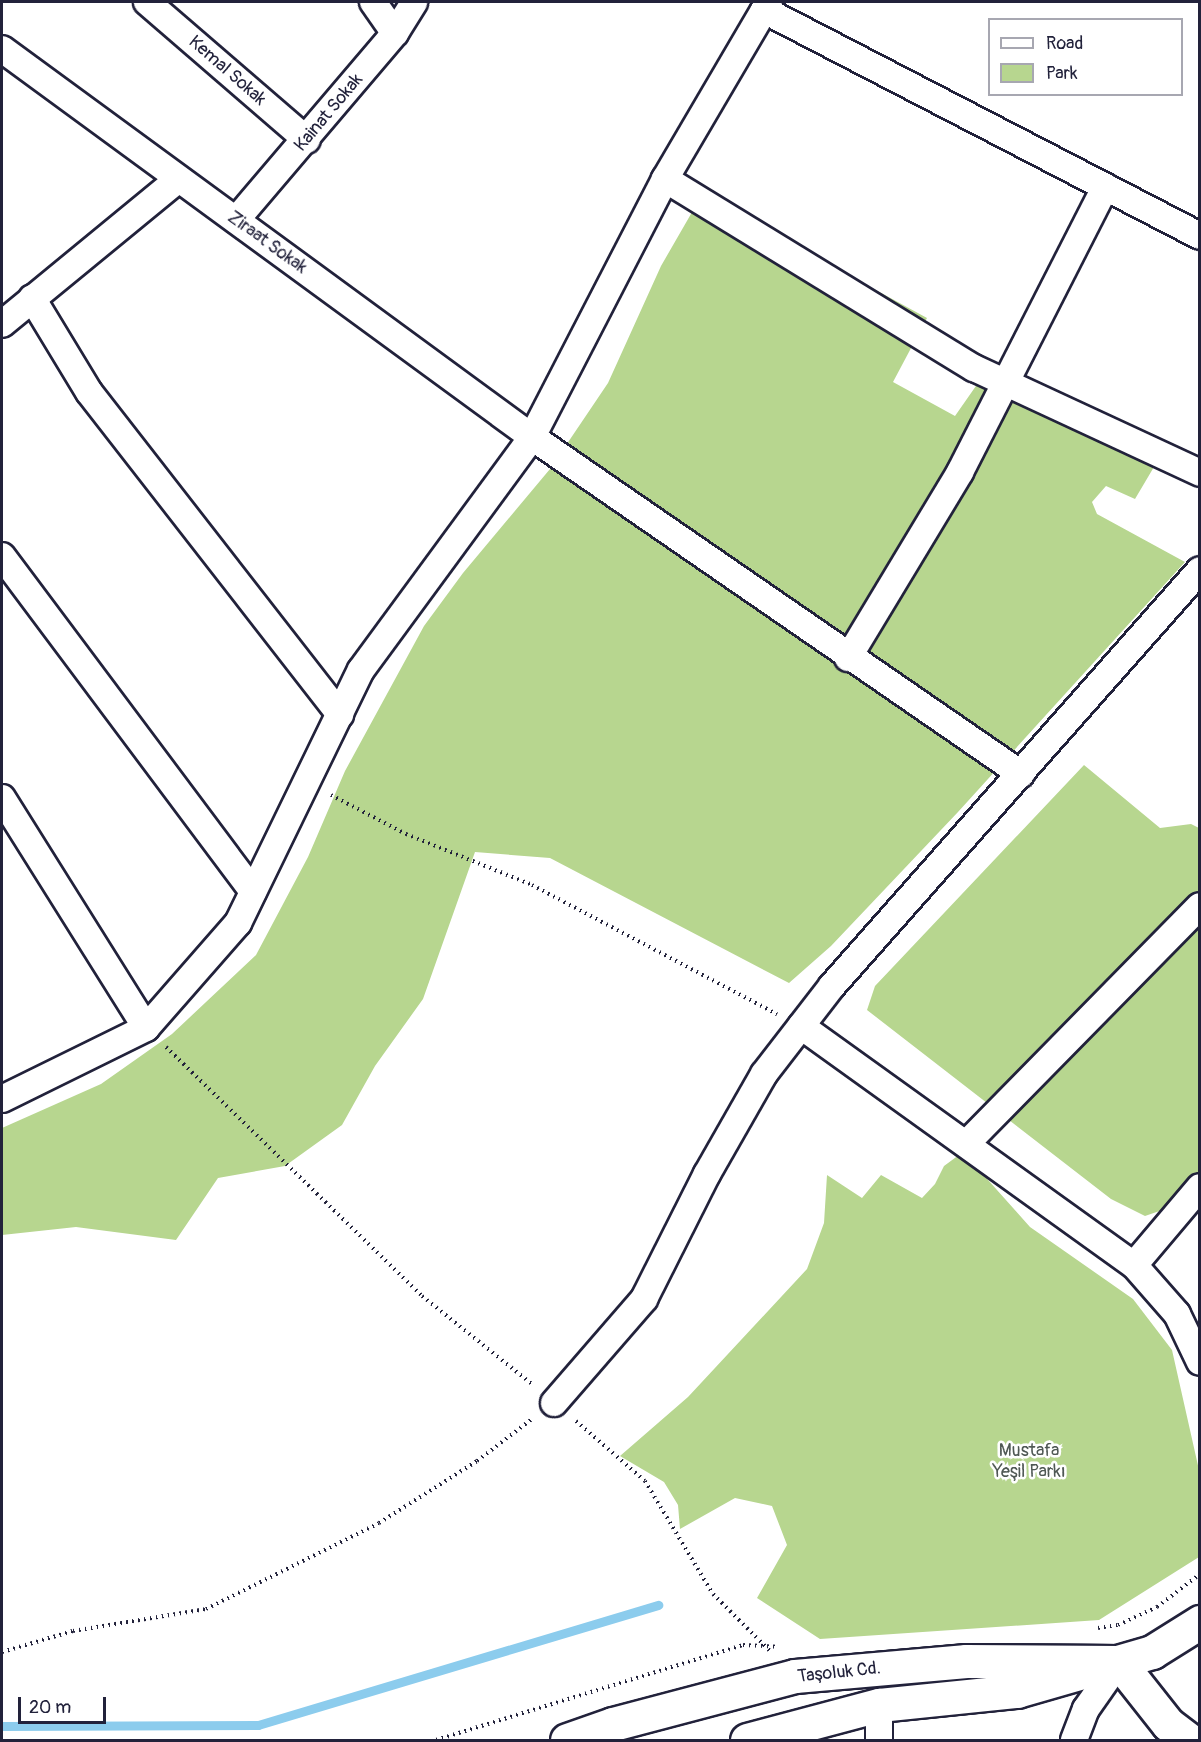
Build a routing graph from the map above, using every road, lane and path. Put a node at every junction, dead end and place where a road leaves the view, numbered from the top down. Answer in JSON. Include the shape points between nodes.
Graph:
{"nodes":[{"id":1,"x":147,"y":2,"type":"edge"},
{"id":2,"x":373,"y":2,"type":"edge"},
{"id":3,"x":414,"y":2,"type":"edge"},
{"id":4,"x":767,"y":6,"type":"edge"},
{"id":5,"x":395,"y":33,"type":"junction"},
{"id":6,"x":2,"y":49,"type":"edge"},
{"id":7,"x":307,"y":140,"type":"junction"},
{"id":8,"x":665,"y":179,"type":"junction"},
{"id":9,"x":177,"y":180,"type":"junction"},
{"id":10,"x":1105,"y":187,"type":"junction"},
{"id":11,"x":236,"y":220,"type":"junction"},
{"id":12,"x":1200,"y":236,"type":"edge"},
{"id":13,"x":32,"y":298,"type":"junction"},
{"id":14,"x":2,"y":324,"type":"edge"},
{"id":15,"x":1006,"y":383,"type":"junction"},
{"id":16,"x":532,"y":437,"type":"junction"},
{"id":17,"x":1200,"y":473,"type":"edge"},
{"id":18,"x":2,"y":556,"type":"edge"},
{"id":19,"x":1200,"y":570,"type":"edge"},
{"id":20,"x":848,"y":658,"type":"junction"},
{"id":21,"x":340,"y":715,"type":"junction"},
{"id":22,"x":1021,"y":774,"type":"junction"},
{"id":23,"x":309,"y":783,"type":"junction"},
{"id":24,"x":2,"y":798,"type":"edge"},
{"id":25,"x":253,"y":892,"type":"junction"},
{"id":26,"x":1200,"y":906,"type":"edge"},
{"id":27,"x":801,"y":1026,"type":"junction"},
{"id":28,"x":146,"y":1028,"type":"junction"},
{"id":29,"x":2,"y":1099,"type":"edge"},
{"id":30,"x":967,"y":1143,"type":"junction"},
{"id":31,"x":1200,"y":1187,"type":"edge"},
{"id":32,"x":1134,"y":1265,"type":"junction"},
{"id":33,"x":1200,"y":1362,"type":"edge"},
{"id":34,"x":554,"y":1402,"type":"junction"},
{"id":35,"x":1200,"y":1622,"type":"edge"},
{"id":36,"x":743,"y":1646,"type":"dead end"},
{"id":37,"x":2,"y":1652,"type":"edge"},
{"id":38,"x":1119,"y":1662,"type":"junction"},
{"id":39,"x":795,"y":1676,"type":"junction"},
{"id":40,"x":879,"y":1705,"type":"junction"},
{"id":41,"x":436,"y":1740,"type":"edge"},
{"id":42,"x":567,"y":1740,"type":"edge"},
{"id":43,"x":747,"y":1740,"type":"edge"},
{"id":44,"x":879,"y":1740,"type":"edge"},
{"id":45,"x":1074,"y":1740,"type":"edge"},
{"id":46,"x":1189,"y":1740,"type":"edge"}],
"edges":[{"from":1,"to":7,"type":"street","name":"Kemal Sokak"},
{"from":2,"to":5,"type":"street"},
{"from":3,"to":5,"type":"street","name":"Kainat Sokak"},
{"from":4,"to":8,"type":"street"},
{"from":4,"to":10,"type":"street"},
{"from":5,"to":7,"type":"street","name":"Kainat Sokak"},
{"from":6,"to":9,"type":"street","name":"Ziraat Sokak"},
{"from":7,"to":11,"type":"street","name":"Kainat Sokak"},
{"from":8,"to":15,"type":"street","via":[[974,368]]},
{"from":8,"to":16,"type":"street"},
{"from":9,"to":11,"type":"street","name":"Ziraat Sokak"},
{"from":9,"to":13,"type":"street"},
{"from":10,"to":12,"type":"street"},
{"from":10,"to":15,"type":"street"},
{"from":11,"to":16,"type":"street","name":"Ziraat Sokak"},
{"from":13,"to":14,"type":"street"},
{"from":13,"to":21,"type":"street","via":[[89,392]]},
{"from":15,"to":17,"type":"street"},
{"from":15,"to":20,"type":"street","via":[[960,472]]},
{"from":16,"to":20,"type":"street","name":"Ziraat Sokak"},
{"from":16,"to":21,"type":"street","via":[[362,670]]},
{"from":18,"to":25,"type":"street"},
{"from":19,"to":22,"type":"street"},
{"from":20,"to":22,"type":"street","name":"Ziraat Sokak"},
{"from":21,"to":23,"type":"street"},
{"from":22,"to":27,"type":"street"},
{"from":23,"to":25,"type":"street"},
{"from":23,"to":27,"type":"path","via":[[405,834],[532,885]]},
{"from":24,"to":28,"type":"street"},
{"from":25,"to":28,"type":"street","via":[[237,923]]},
{"from":26,"to":30,"type":"street"},
{"from":27,"to":30,"type":"street"},
{"from":27,"to":34,"type":"street","via":[[764,1074],[707,1174],[644,1299]]},
{"from":28,"to":29,"type":"street"},
{"from":28,"to":34,"type":"path","via":[[422,1296]]},
{"from":30,"to":32,"type":"street"},
{"from":31,"to":32,"type":"street"},
{"from":32,"to":33,"type":"street","via":[[1177,1314]]},
{"from":34,"to":37,"type":"path","via":[[477,1461],[379,1523],[206,1609],[73,1631]]},
{"from":34,"to":39,"type":"path","via":[[645,1481],[713,1594]]},
{"from":35,"to":38,"type":"street","name":"Taşoluk Cd.","via":[[1152,1652]]},
{"from":36,"to":41,"type":"path"},
{"from":38,"to":39,"type":"street","name":"Taşoluk Cd.","via":[[966,1661]]},
{"from":38,"to":40,"type":"street","name":"Taşoluk Cd.","via":[[1017,1691]]},
{"from":38,"to":45,"type":"street","via":[[1086,1709]]},
{"from":38,"to":46,"type":"street","via":[[1168,1724]]},
{"from":39,"to":42,"type":"street","name":"Taşoluk Cd."},
{"from":40,"to":43,"type":"street","name":"Taşoluk Cd."},
{"from":40,"to":44,"type":"street"}]}
